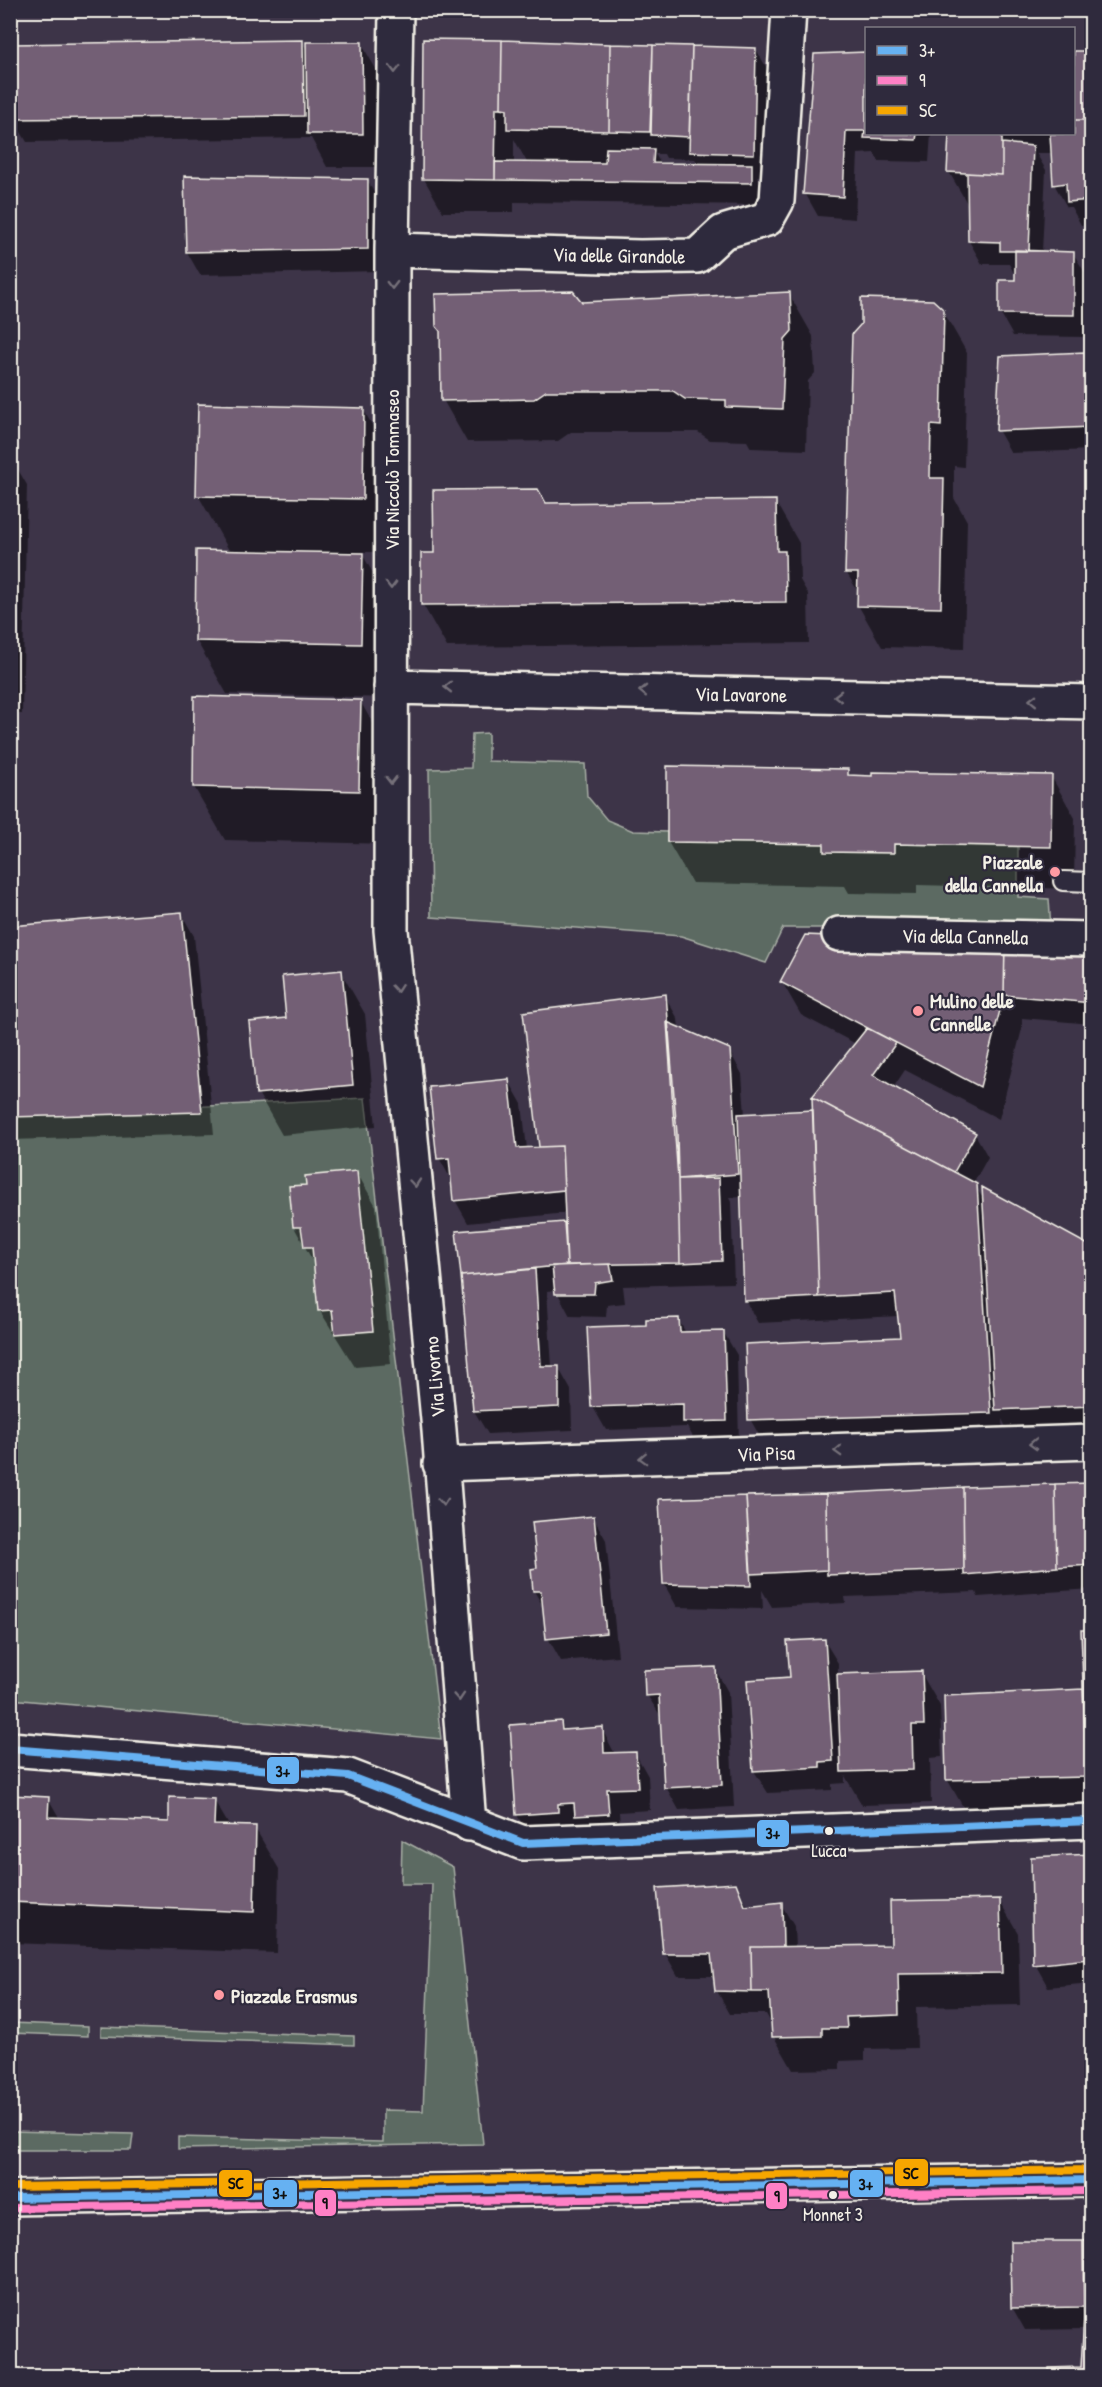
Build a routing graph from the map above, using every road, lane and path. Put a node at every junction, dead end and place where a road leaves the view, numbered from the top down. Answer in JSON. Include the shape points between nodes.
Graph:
{"nodes":[{"id":1,"x":396,"y":10,"type":"edge"},
{"id":2,"x":789,"y":10,"type":"edge"},
{"id":3,"x":392,"y":250,"type":"junction"},
{"id":4,"x":392,"y":687,"type":"junction"},
{"id":5,"x":1092,"y":702,"type":"edge"},
{"id":6,"x":1064,"y":880,"type":"dead end"},
{"id":7,"x":1092,"y":882,"type":"edge"},
{"id":8,"x":391,"y":930,"type":"joint"},
{"id":9,"x":839,"y":934,"type":"dead end"},
{"id":10,"x":1092,"y":939,"type":"edge"},
{"id":11,"x":1092,"y":1442,"type":"edge"},
{"id":12,"x":441,"y":1464,"type":"junction"},
{"id":13,"x":10,"y":1749,"type":"edge"},
{"id":14,"x":1092,"y":1821,"type":"edge"},
{"id":15,"x":469,"y":1824,"type":"junction"},
{"id":16,"x":1092,"y":2180,"type":"edge"},
{"id":17,"x":10,"y":2198,"type":"edge"}],
"edges":[{"from":1,"to":3,"type":"street","name":"Via Niccolò Tommaseo","one_way":true},
{"from":2,"to":3,"type":"street","name":"Via delle Girandole","via":[[777,201],[767,219],[723,232],[697,256]]},
{"from":3,"to":4,"type":"street","name":"Via Niccolò Tommaseo","one_way":true},
{"from":5,"to":4,"type":"street","name":"Via Lavarone","one_way":true},
{"from":4,"to":8,"type":"street","name":"Via Niccolò Tommaseo","one_way":true},
{"from":6,"to":7,"type":"lane"},
{"from":8,"to":12,"type":"street","name":"Via Livorno","one_way":true},
{"from":9,"to":10,"type":"street","name":"Via della Cannella"},
{"from":11,"to":12,"type":"street","name":"Via Pisa","one_way":true},
{"from":12,"to":15,"type":"street","name":"Via Livorno","one_way":true},
{"from":13,"to":15,"type":"street","via":[[348,1776]]},
{"from":14,"to":15,"type":"street","via":[[523,1843]]},
{"from":16,"to":17,"type":"street"}]}
